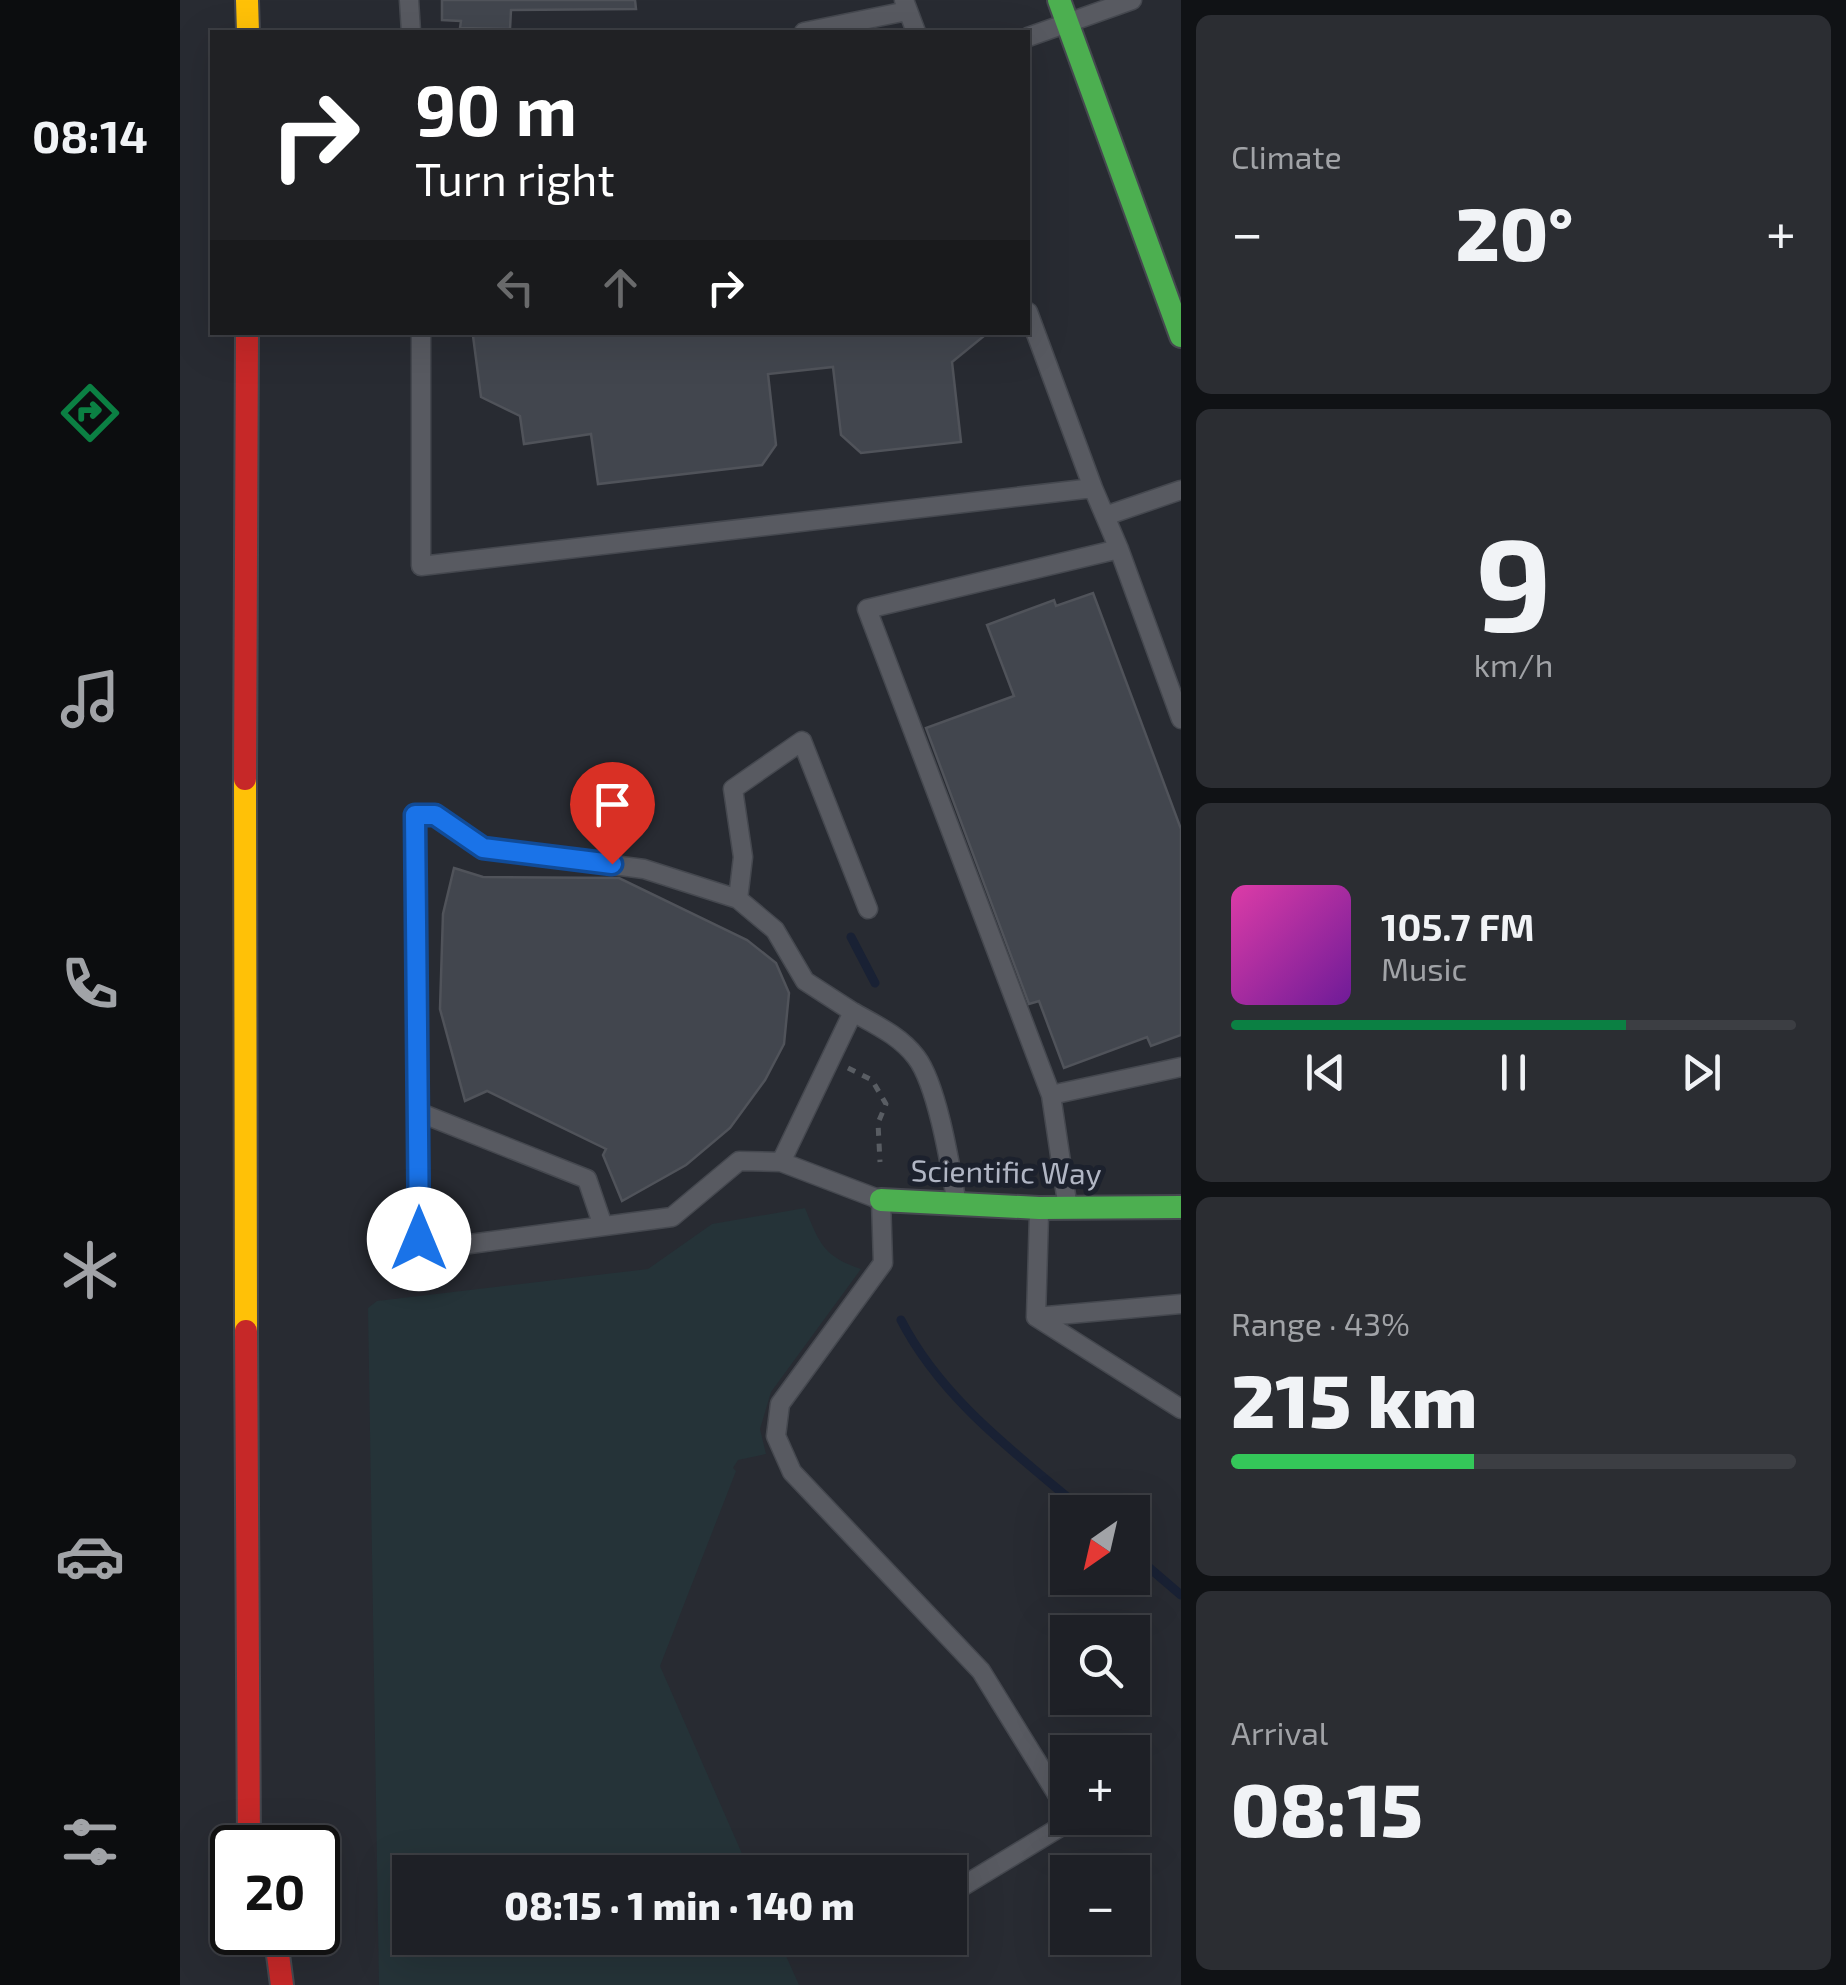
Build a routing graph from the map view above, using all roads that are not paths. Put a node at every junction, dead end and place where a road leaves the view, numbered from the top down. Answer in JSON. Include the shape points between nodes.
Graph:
{"nodes":[{"id":1,"x":247,"y":0,"type":"edge"},
{"id":2,"x":409,"y":0,"type":"edge"},
{"id":3,"x":1060,"y":0,"type":"edge"},
{"id":4,"x":1132,"y":0,"type":"edge"},
{"id":5,"x":906,"y":5,"type":"edge"},
{"id":6,"x":1067,"y":25,"type":"junction"},
{"id":7,"x":248,"y":30,"type":"edge"},
{"id":8,"x":411,"y":30,"type":"edge"},
{"id":9,"x":812,"y":30,"type":"edge"},
{"id":10,"x":915,"y":30,"type":"edge"},
{"id":11,"x":1030,"y":36,"type":"edge"},
{"id":12,"x":1030,"y":317,"type":"edge"},
{"id":13,"x":248,"y":335,"type":"edge"},
{"id":14,"x":421,"y":335,"type":"edge"},
{"id":15,"x":1181,"y":336,"type":"edge"},
{"id":16,"x":1093,"y":488,"type":"junction"},
{"id":17,"x":1181,"y":490,"type":"edge"},
{"id":18,"x":1105,"y":516,"type":"junction"},
{"id":19,"x":1118,"y":549,"type":"junction"},
{"id":20,"x":1181,"y":718,"type":"edge"},
{"id":21,"x":738,"y":899,"type":"junction"},
{"id":22,"x":868,"y":908,"type":"dead end"},
{"id":23,"x":853,"y":1012,"type":"junction"},
{"id":24,"x":1181,"y":1067,"type":"edge"},
{"id":25,"x":1051,"y":1096,"type":"junction"},
{"id":26,"x":418,"y":1112,"type":"junction"},
{"id":27,"x":782,"y":1162,"type":"junction"},
{"id":28,"x":1164,"y":1186,"type":"dead end"},
{"id":29,"x":881,"y":1200,"type":"junction"},
{"id":30,"x":957,"y":1204,"type":"junction"},
{"id":31,"x":1129,"y":1204,"type":"junction"},
{"id":32,"x":1068,"y":1207,"type":"junction"},
{"id":33,"x":1181,"y":1207,"type":"edge"},
{"id":34,"x":1039,"y":1208,"type":"junction"},
{"id":35,"x":603,"y":1226,"type":"junction"},
{"id":36,"x":1181,"y":1304,"type":"edge"},
{"id":37,"x":1036,"y":1318,"type":"junction"},
{"id":38,"x":1181,"y":1409,"type":"edge"},
{"id":39,"x":250,"y":1738,"type":"junction"},
{"id":40,"x":1050,"y":1782,"type":"edge"},
{"id":41,"x":249,"y":1825,"type":"edge"},
{"id":42,"x":261,"y":1825,"type":"edge"},
{"id":43,"x":1050,"y":1830,"type":"edge"},
{"id":44,"x":967,"y":1883,"type":"edge"},
{"id":45,"x":278,"y":1955,"type":"edge"},
{"id":46,"x":282,"y":1985,"type":"edge"}],
"edges":[{"from":1,"to":7,"type":"main road"},
{"from":2,"to":8,"type":"lane"},
{"from":3,"to":6,"type":"main road"},
{"from":4,"to":6,"type":"lane"},
{"from":5,"to":9,"type":"lane"},
{"from":5,"to":10,"type":"lane"},
{"from":6,"to":11,"type":"lane"},
{"from":6,"to":15,"type":"main road"},
{"from":12,"to":16,"type":"lane"},
{"from":13,"to":39,"type":"main road"},
{"from":14,"to":16,"type":"lane","via":[[421,566]]},
{"from":16,"to":18,"type":"lane"},
{"from":17,"to":18,"type":"lane"},
{"from":18,"to":19,"type":"lane"},
{"from":19,"to":20,"type":"lane"},
{"from":19,"to":25,"type":"lane","via":[[867,609]]},
{"from":21,"to":22,"type":"lane","via":[[743,857],[733,789],[802,742]]},
{"from":21,"to":23,"type":"lane","via":[[774,930],[805,981]]},
{"from":21,"to":26,"type":"lane","via":[[644,869],[483,848],[435,815],[415,815]]},
{"from":23,"to":27,"type":"lane"},
{"from":23,"to":30,"type":"lane","via":[[895,1036],[918,1060],[946,1143]]},
{"from":24,"to":25,"type":"lane"},
{"from":25,"to":32,"type":"lane"},
{"from":26,"to":35,"type":"lane","via":[[587,1179]]},
{"from":26,"to":35,"type":"lane","via":[[419,1239],[440,1248]]},
{"from":27,"to":29,"type":"lane"},
{"from":27,"to":35,"type":"lane","via":[[738,1162],[672,1217]]},
{"from":28,"to":31,"type":"main road","name":"Scientific Way"},
{"from":29,"to":30,"type":"main road","name":"Scientific Way"},
{"from":29,"to":40,"type":"lane","via":[[884,1263],[780,1404],[776,1436],[792,1472],[982,1671]]},
{"from":30,"to":34,"type":"main road","name":"Scientific Way"},
{"from":31,"to":32,"type":"main road","name":"Scientific Way"},
{"from":31,"to":33,"type":"main road","name":"Scientific Way"},
{"from":32,"to":34,"type":"main road","name":"Scientific Way"},
{"from":34,"to":37,"type":"lane"},
{"from":36,"to":37,"type":"lane"},
{"from":37,"to":38,"type":"lane"},
{"from":39,"to":41,"type":"main road"},
{"from":39,"to":42,"type":"main road"},
{"from":43,"to":44,"type":"lane"},
{"from":45,"to":46,"type":"main road"}]}
